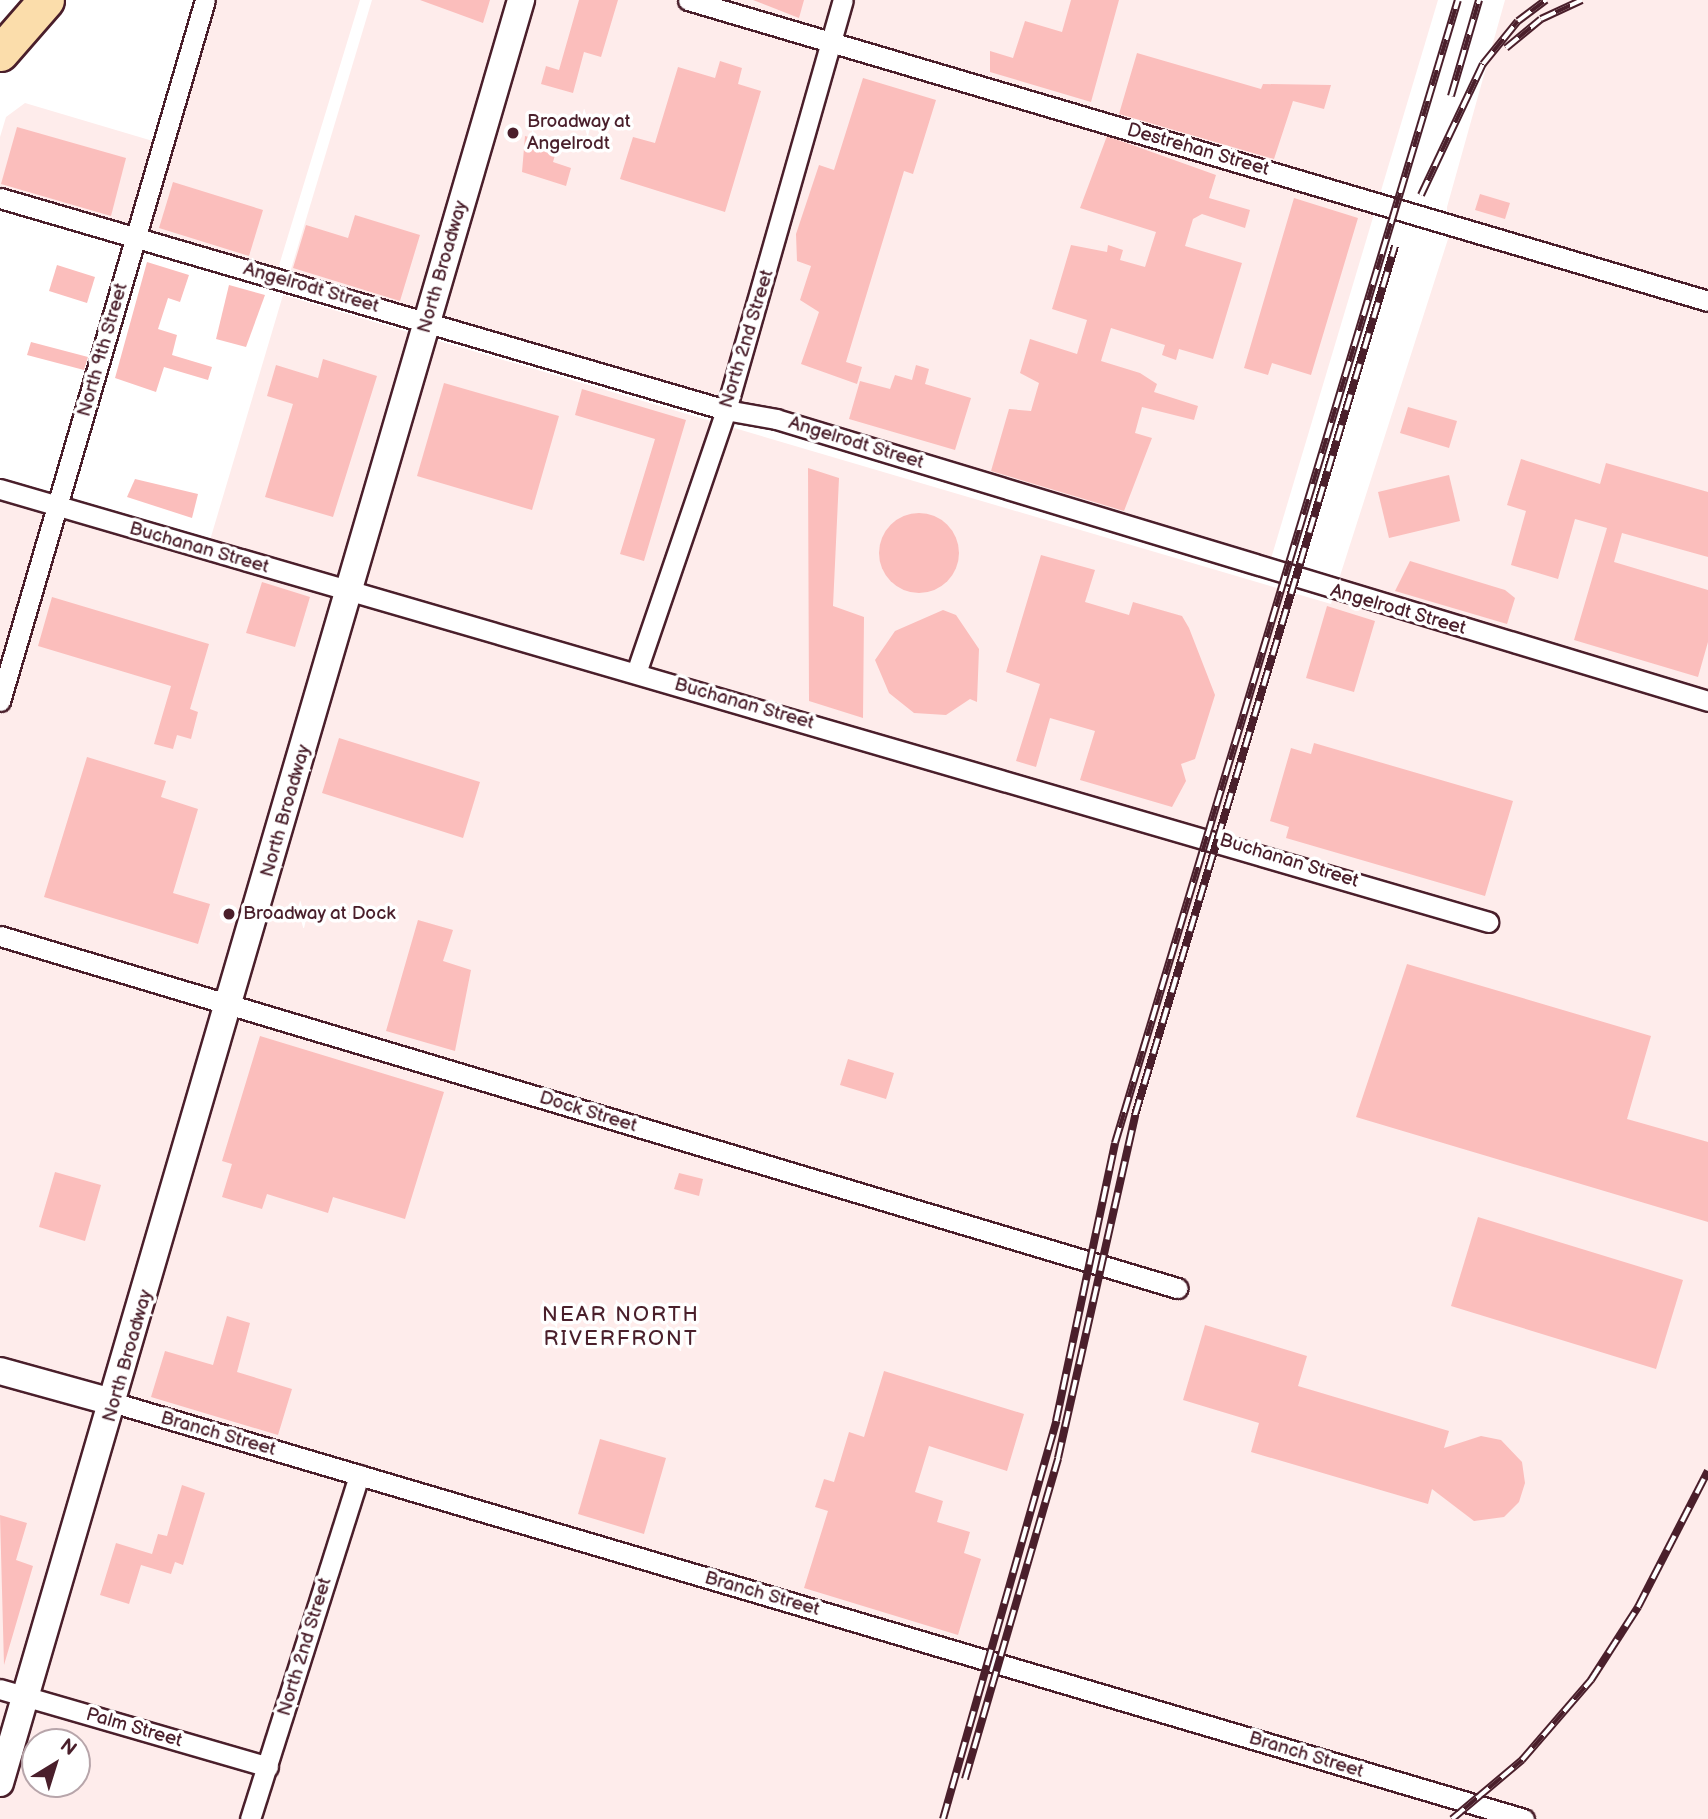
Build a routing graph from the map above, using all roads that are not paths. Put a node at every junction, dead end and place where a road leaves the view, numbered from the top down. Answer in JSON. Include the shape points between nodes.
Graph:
{"nodes":[{"id":1,"x":23,"y":0,"type":"edge"},
{"id":2,"x":46,"y":0,"type":"edge"},
{"id":3,"x":205,"y":0,"type":"edge"},
{"id":4,"x":521,"y":0,"type":"edge"},
{"id":5,"x":688,"y":0,"type":"edge"},
{"id":6,"x":843,"y":0,"type":"edge"},
{"id":7,"x":0,"y":39,"type":"edge"},
{"id":8,"x":832,"y":42,"type":"junction"},
{"id":9,"x":0,"y":53,"type":"edge"},
{"id":10,"x":0,"y":198,"type":"edge"},
{"id":11,"x":136,"y":236,"type":"junction"},
{"id":12,"x":1708,"y":301,"type":"edge"},
{"id":13,"x":427,"y":322,"type":"junction"},
{"id":14,"x":726,"y":410,"type":"junction"},
{"id":15,"x":0,"y":489,"type":"edge"},
{"id":16,"x":57,"y":507,"type":"junction"},
{"id":17,"x":349,"y":591,"type":"junction"},
{"id":18,"x":636,"y":673,"type":"junction"},
{"id":19,"x":0,"y":701,"type":"edge"},
{"id":20,"x":1708,"y":701,"type":"edge"},
{"id":21,"x":1488,"y":922,"type":"dead end"},
{"id":22,"x":0,"y":936,"type":"edge"},
{"id":23,"x":230,"y":1006,"type":"junction"},
{"id":24,"x":1177,"y":1288,"type":"dead end"},
{"id":25,"x":0,"y":1371,"type":"edge"},
{"id":26,"x":115,"y":1403,"type":"junction"},
{"id":27,"x":359,"y":1475,"type":"junction"},
{"id":28,"x":0,"y":1689,"type":"edge"},
{"id":29,"x":25,"y":1697,"type":"junction"},
{"id":30,"x":268,"y":1767,"type":"junction"},
{"id":31,"x":0,"y":1783,"type":"edge"},
{"id":32,"x":250,"y":1819,"type":"edge"},
{"id":33,"x":1524,"y":1819,"type":"edge"}],
"edges":[{"from":1,"to":7,"type":"highway"},
{"from":2,"to":9,"type":"highway"},
{"from":3,"to":11,"type":"street","name":"North 9th Street"},
{"from":4,"to":13,"type":"main road","name":"North Broadway"},
{"from":5,"to":8,"type":"street","name":"Destrehan Street"},
{"from":6,"to":8,"type":"street","name":"North 2nd Street"},
{"from":8,"to":12,"type":"street","name":"Destrehan Street"},
{"from":8,"to":14,"type":"street","name":"North 2nd Street"},
{"from":10,"to":11,"type":"street","name":"Angelrodt Street"},
{"from":11,"to":13,"type":"street","name":"Angelrodt Street"},
{"from":11,"to":16,"type":"street","name":"North 9th Street"},
{"from":13,"to":14,"type":"street","name":"Angelrodt Street"},
{"from":13,"to":17,"type":"main road","name":"North Broadway"},
{"from":14,"to":18,"type":"street","name":"North 2nd Street"},
{"from":14,"to":20,"type":"street","name":"Angelrodt Street","via":[[776,419]]},
{"from":15,"to":16,"type":"street","name":"Buchanan Street"},
{"from":16,"to":17,"type":"street","name":"Buchanan Street"},
{"from":16,"to":19,"type":"street","name":"North 9th Street"},
{"from":17,"to":18,"type":"street","name":"Buchanan Street"},
{"from":17,"to":23,"type":"main road","name":"North Broadway"},
{"from":18,"to":21,"type":"street","name":"Buchanan Street"},
{"from":22,"to":23,"type":"street","name":"Dock Street"},
{"from":23,"to":24,"type":"street","name":"Dock Street"},
{"from":23,"to":26,"type":"main road","name":"North Broadway"},
{"from":25,"to":26,"type":"main road","name":"Branch Street"},
{"from":26,"to":27,"type":"street","name":"Branch Street"},
{"from":26,"to":29,"type":"main road","name":"North Broadway"},
{"from":27,"to":30,"type":"street","name":"North 2nd Street"},
{"from":27,"to":33,"type":"street","name":"Branch Street"},
{"from":28,"to":29,"type":"street","name":"Palm Street"},
{"from":29,"to":30,"type":"street","name":"Palm Street"},
{"from":29,"to":31,"type":"main road","name":"North Broadway"},
{"from":30,"to":32,"type":"street","name":"North 2nd Street"}]}
